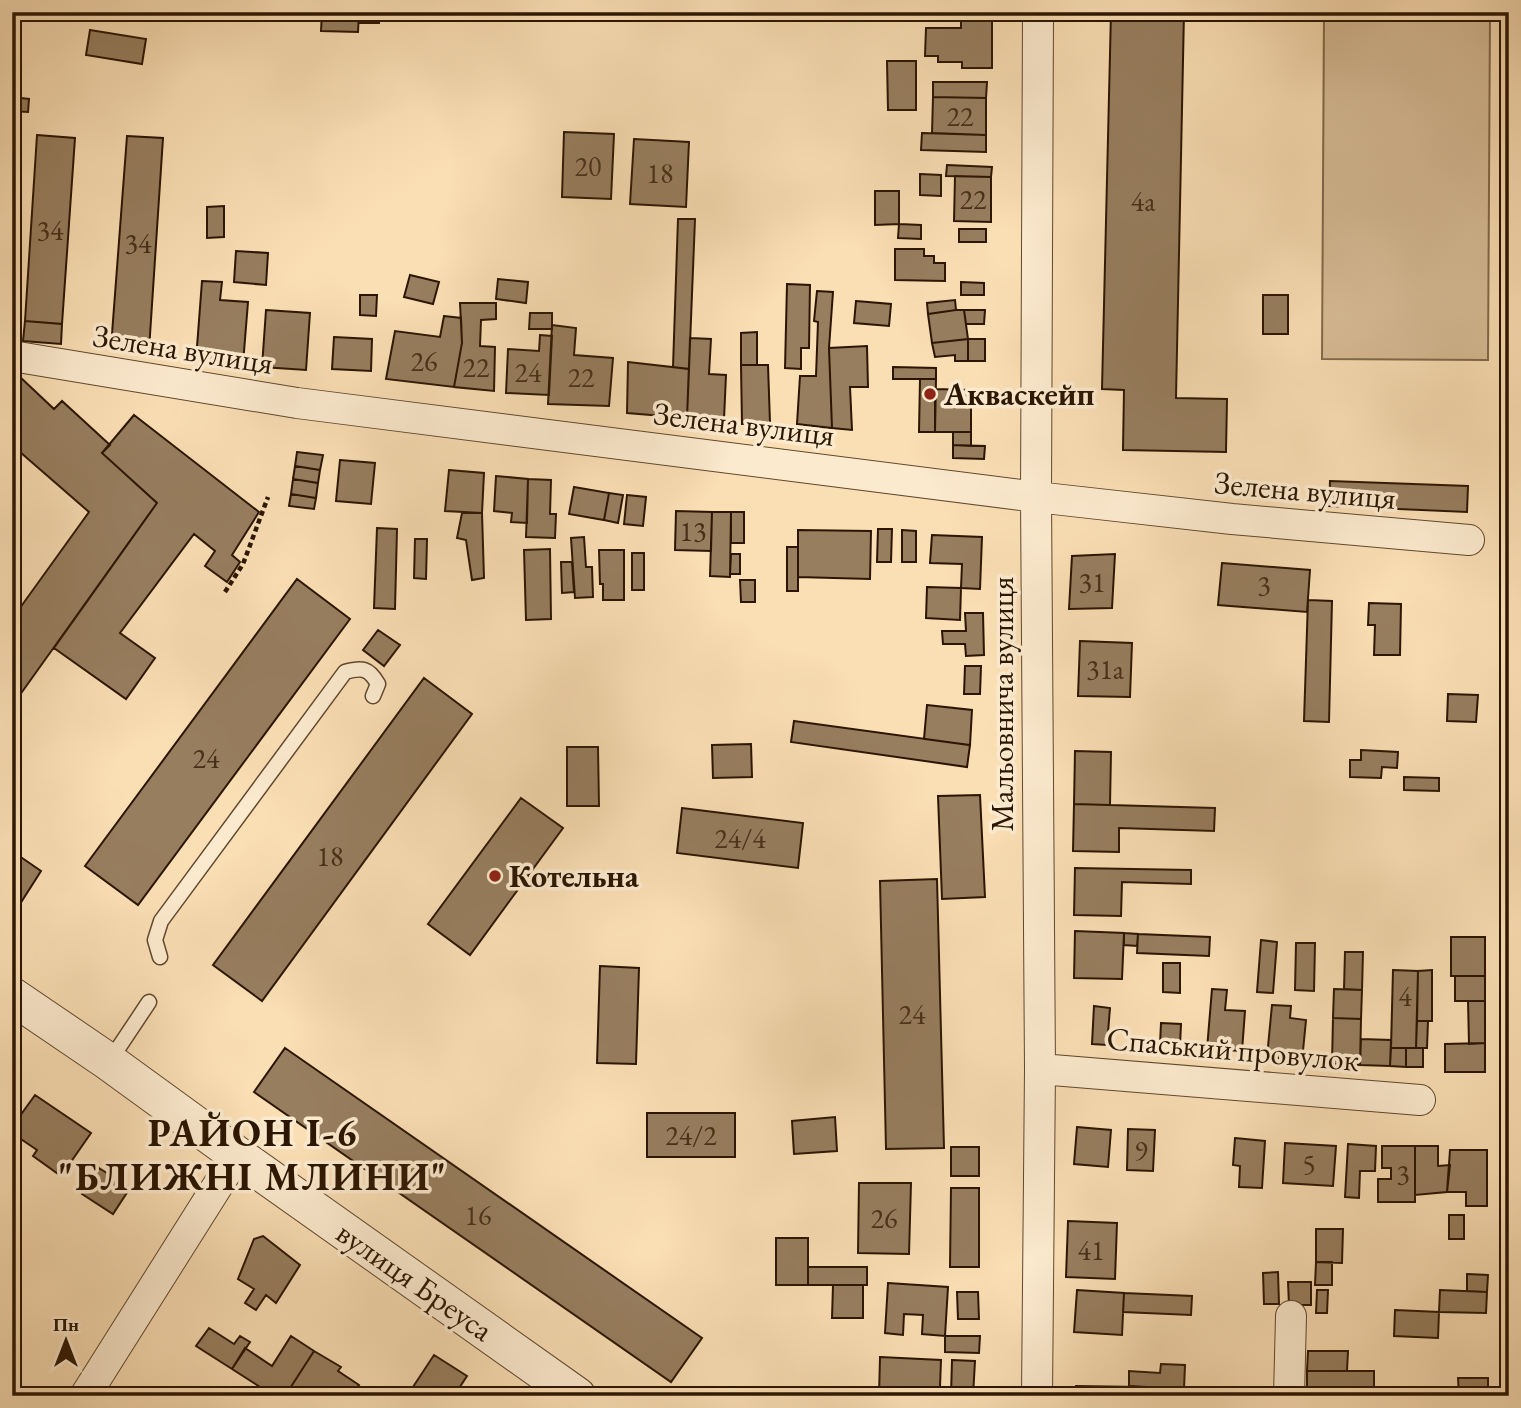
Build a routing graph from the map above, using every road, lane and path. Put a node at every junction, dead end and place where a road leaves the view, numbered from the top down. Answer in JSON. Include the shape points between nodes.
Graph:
{"nodes":[{"id":1,"x":1038,"y":12,"type":"edge"},
{"id":2,"x":12,"y":356,"type":"edge"},
{"id":3,"x":268,"y":497,"type":"dead end"},
{"id":4,"x":1036,"y":497,"type":"junction"},
{"id":5,"x":1469,"y":540,"type":"dead end"},
{"id":6,"x":225,"y":592,"type":"dead end"},
{"id":7,"x":373,"y":696,"type":"dead end"},
{"id":8,"x":160,"y":957,"type":"dead end"},
{"id":9,"x":12,"y":996,"type":"edge"},
{"id":10,"x":149,"y":1002,"type":"dead end"},
{"id":11,"x":109,"y":1062,"type":"junction"},
{"id":12,"x":1040,"y":1069,"type":"junction"},
{"id":13,"x":1420,"y":1100,"type":"dead end"},
{"id":14,"x":237,"y":1155,"type":"junction"},
{"id":15,"x":1291,"y":1316,"type":"dead end"},
{"id":16,"x":85,"y":1396,"type":"edge"},
{"id":17,"x":577,"y":1396,"type":"edge"},
{"id":18,"x":1037,"y":1396,"type":"edge"},
{"id":19,"x":1289,"y":1396,"type":"edge"}],
"edges":[{"from":1,"to":4,"type":"street","name":"Мальовнича вулиця"},
{"from":2,"to":4,"type":"street","name":"Зелена вулиця","via":[[297,403]]},
{"from":3,"to":6,"type":"path","via":[[243,564]]},
{"from":4,"to":5,"type":"street","name":"Зелена вулиця"},
{"from":4,"to":12,"type":"street","name":"Мальовнича вулиця"},
{"from":7,"to":8,"type":"lane","via":[[378,684],[372,673],[359,668],[345,672],[161,921],[155,940]]},
{"from":9,"to":11,"type":"street","name":"вулиця Бреуса"},
{"from":10,"to":11,"type":"lane"},
{"from":11,"to":14,"type":"street","name":"вулиця Бреуса"},
{"from":12,"to":13,"type":"street","name":"Спаський провулок"},
{"from":12,"to":18,"type":"street","name":"Мальовнича вулиця"},
{"from":14,"to":16,"type":"street"},
{"from":14,"to":17,"type":"street","name":"вулиця Бреуса"},
{"from":15,"to":19,"type":"street"}]}
